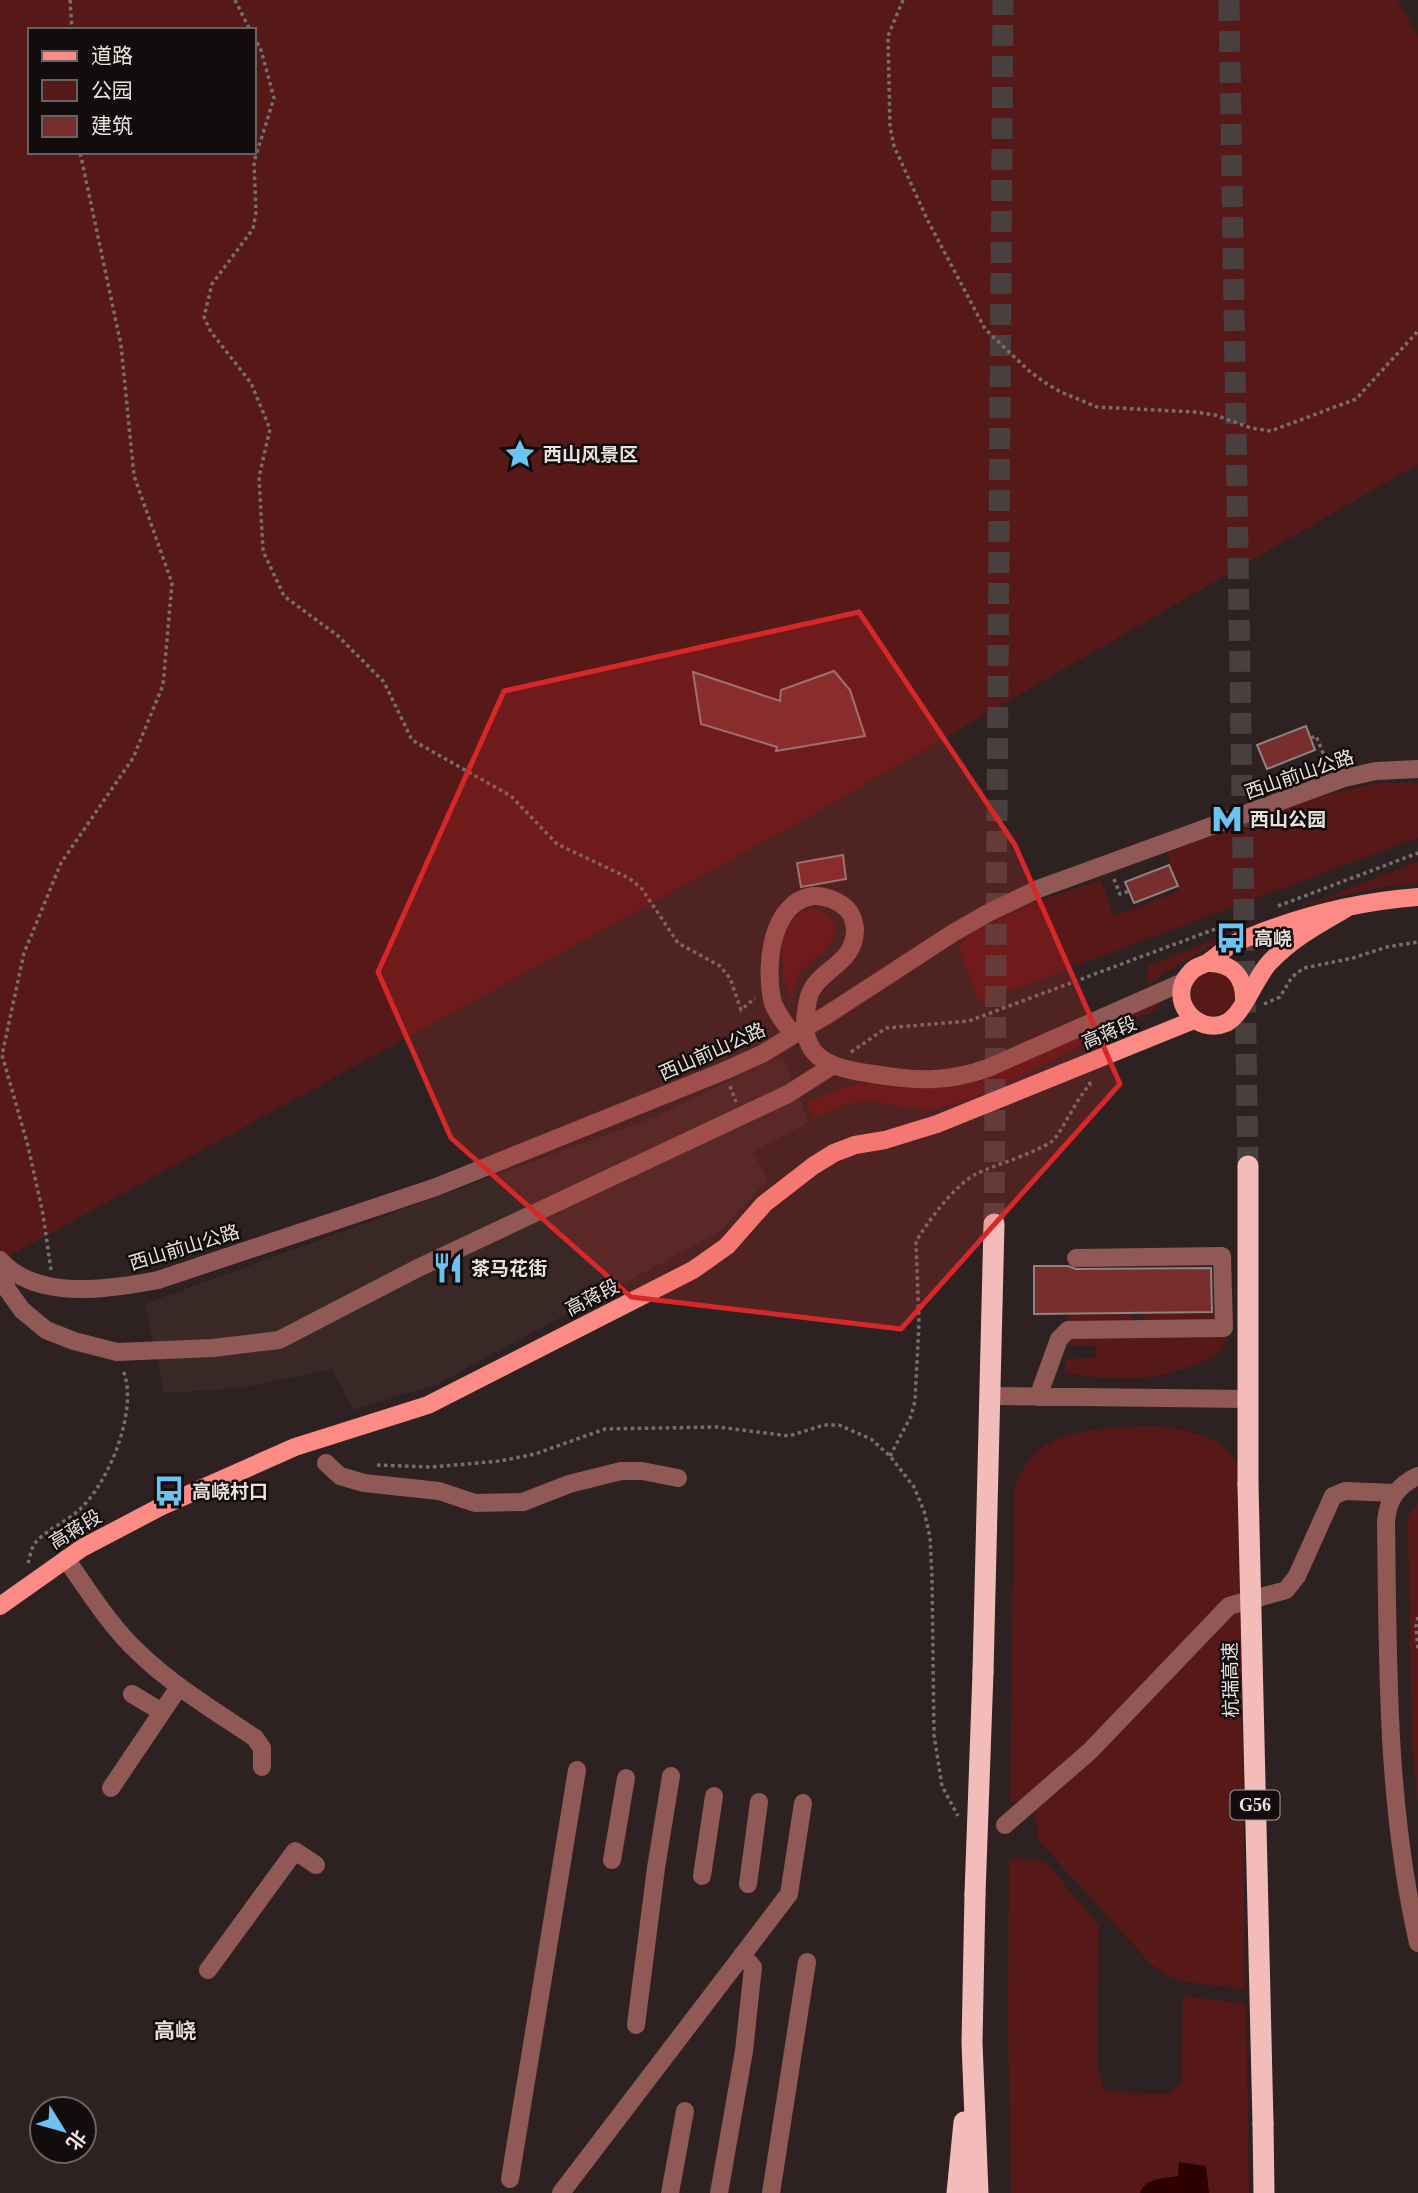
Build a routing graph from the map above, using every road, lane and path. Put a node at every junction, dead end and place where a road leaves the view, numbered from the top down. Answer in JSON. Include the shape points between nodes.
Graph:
{"nodes":[{"id":1,"x":70,"y":0,"type":"edge"},
{"id":2,"x":234,"y":0,"type":"edge"},
{"id":3,"x":903,"y":0,"type":"edge"},
{"id":4,"x":72,"y":28,"type":"edge"},
{"id":5,"x":249,"y":28,"type":"edge"},
{"id":6,"x":256,"y":40,"type":"edge"},
{"id":7,"x":80,"y":154,"type":"edge"},
{"id":8,"x":1418,"y":331,"type":"edge"},
{"id":9,"x":1311,"y":738,"type":"dead end"},
{"id":10,"x":1418,"y":769,"type":"edge"},
{"id":11,"x":1334,"y":781,"type":"junction"},
{"id":12,"x":1418,"y":853,"type":"edge"},
{"id":13,"x":1109,"y":864,"type":"junction"},
{"id":14,"x":1129,"y":891,"type":"dead end"},
{"id":15,"x":1418,"y":897,"type":"edge"},
{"id":16,"x":1277,"y":906,"type":"dead end"},
{"id":17,"x":1347,"y":908,"type":"junction"},
{"id":18,"x":1238,"y":920,"type":"dead end"},
{"id":19,"x":1418,"y":942,"type":"edge"},
{"id":20,"x":1207,"y":963,"type":"junction"},
{"id":21,"x":1183,"y":982,"type":"junction"},
{"id":22,"x":770,"y":985,"type":"junction"},
{"id":23,"x":1244,"y":1001,"type":"junction"},
{"id":24,"x":1262,"y":1005,"type":"dead end"},
{"id":25,"x":1194,"y":1020,"type":"junction"},
{"id":26,"x":795,"y":1034,"type":"junction"},
{"id":27,"x":1085,"y":1065,"type":"junction"},
{"id":28,"x":832,"y":1066,"type":"junction"},
{"id":29,"x":724,"y":1071,"type":"junction"},
{"id":30,"x":742,"y":1115,"type":"junction"},
{"id":31,"x":1248,"y":1166,"type":"tunnel mouth"},
{"id":32,"x":994,"y":1224,"type":"tunnel mouth"},
{"id":33,"x":1076,"y":1258,"type":"dead end"},
{"id":34,"x":0,"y":1260,"type":"edge"},
{"id":35,"x":53,"y":1286,"type":"junction"},
{"id":36,"x":103,"y":1348,"type":"junction"},
{"id":37,"x":990,"y":1396,"type":"junction"},
{"id":38,"x":1038,"y":1397,"type":"junction"},
{"id":39,"x":1248,"y":1399,"type":"junction"},
{"id":40,"x":890,"y":1456,"type":"junction"},
{"id":41,"x":326,"y":1463,"type":"dead end"},
{"id":42,"x":365,"y":1464,"type":"dead end"},
{"id":43,"x":1418,"y":1476,"type":"edge"},
{"id":44,"x":678,"y":1478,"type":"dead end"},
{"id":45,"x":1395,"y":1493,"type":"junction"},
{"id":46,"x":66,"y":1559,"type":"junction"},
{"id":47,"x":22,"y":1589,"type":"junction"},
{"id":48,"x":1255,"y":1599,"type":"junction"},
{"id":49,"x":0,"y":1606,"type":"edge"},
{"id":50,"x":1418,"y":1617,"type":"edge"},
{"id":51,"x":1418,"y":1649,"type":"edge"},
{"id":52,"x":179,"y":1687,"type":"junction"},
{"id":53,"x":132,"y":1694,"type":"dead end"},
{"id":54,"x":162,"y":1712,"type":"junction"},
{"id":55,"x":262,"y":1767,"type":"dead end"},
{"id":56,"x":577,"y":1770,"type":"dead end"},
{"id":57,"x":671,"y":1776,"type":"dead end"},
{"id":58,"x":626,"y":1778,"type":"dead end"},
{"id":59,"x":111,"y":1788,"type":"dead end"},
{"id":60,"x":714,"y":1796,"type":"dead end"},
{"id":61,"x":759,"y":1802,"type":"dead end"},
{"id":62,"x":803,"y":1803,"type":"dead end"},
{"id":63,"x":961,"y":1819,"type":"dead end"},
{"id":64,"x":1005,"y":1825,"type":"dead end"},
{"id":65,"x":612,"y":1860,"type":"dead end"},
{"id":66,"x":316,"y":1865,"type":"dead end"},
{"id":67,"x":702,"y":1876,"type":"dead end"},
{"id":68,"x":748,"y":1884,"type":"dead end"},
{"id":69,"x":1418,"y":1943,"type":"edge"},
{"id":70,"x":743,"y":1955,"type":"junction"},
{"id":71,"x":807,"y":1962,"type":"dead end"},
{"id":72,"x":208,"y":1970,"type":"dead end"},
{"id":73,"x":636,"y":2025,"type":"dead end"},
{"id":74,"x":972,"y":2043,"type":"junction"},
{"id":75,"x":685,"y":2111,"type":"dead end"},
{"id":76,"x":510,"y":2179,"type":"dead end"},
{"id":77,"x":561,"y":2193,"type":"edge"},
{"id":78,"x":670,"y":2193,"type":"edge"},
{"id":79,"x":719,"y":2193,"type":"edge"},
{"id":80,"x":771,"y":2193,"type":"edge"},
{"id":81,"x":957,"y":2193,"type":"edge"},
{"id":82,"x":978,"y":2193,"type":"edge"},
{"id":83,"x":1265,"y":2193,"type":"edge"}],
"edges":[{"from":1,"to":4,"type":"path"},
{"from":2,"to":5,"type":"path"},
{"from":3,"to":8,"type":"path","via":[[888,36],[894,146],[985,329],[1044,383],[1097,407],[1195,412],[1271,431],[1356,399]]},
{"from":6,"to":22,"type":"path","via":[[274,98],[254,162],[253,229],[212,284],[204,317],[251,383],[270,429],[259,477],[262,551],[284,596],[338,636],[384,682],[412,740],[510,796],[557,844],[629,878],[642,889],[678,943],[720,966],[730,978],[741,1010]]},
{"from":7,"to":35,"type":"path","via":[[121,345],[134,476],[172,583],[163,685],[133,758],[61,863],[24,953],[2,1055],[28,1146]]},
{"from":9,"to":11,"type":"path","via":[[1316,736]]},
{"from":10,"to":11,"type":"street","name":"西山前山公路","via":[[1376,771]]},
{"from":11,"to":13,"type":"street","name":"西山前山公路"},
{"from":12,"to":16,"type":"path"},
{"from":13,"to":14,"type":"path","via":[[1121,894]]},
{"from":13,"to":26,"type":"street","name":"西山前山公路","bridge":true,"via":[[988,913]]},
{"from":15,"to":17,"type":"main road"},
{"from":17,"to":20,"type":"main road","via":[[1290,922],[1233,944]]},
{"from":17,"to":23,"type":"main road","via":[[1281,951]]},
{"from":18,"to":28,"type":"path","via":[[969,1021],[886,1028]]},
{"from":19,"to":24,"type":"path","via":[[1304,968],[1292,977],[1280,997]]},
{"from":20,"to":21,"type":"main road","via":[[1197,966]]},
{"from":20,"to":23,"type":"main road","via":[[1227,965],[1235,972]]},
{"from":21,"to":25,"type":"main road","via":[[1182,1003]]},
{"from":21,"to":28,"type":"street","via":[[968,1076],[909,1080]]},
{"from":22,"to":26,"type":"street","via":[[773,1003]]},
{"from":22,"to":28,"type":"street","via":[[775,933],[790,907],[803,898],[818,896],[850,911],[855,933],[851,947],[810,992],[806,1011],[811,1049]]},
{"from":23,"to":25,"type":"main road","via":[[1224,1024]]},
{"from":25,"to":27,"type":"main road","name":"高蒋段"},
{"from":26,"to":29,"type":"street","name":"西山前山公路"},
{"from":27,"to":40,"type":"path","via":[[1090,1084],[1052,1141],[972,1176],[916,1242],[919,1323],[915,1401]]},
{"from":27,"to":46,"type":"main road","name":"高蒋段","via":[[937,1124],[834,1153],[764,1204],[727,1246],[693,1270],[428,1405],[295,1447],[162,1506]]},
{"from":28,"to":30,"type":"street","via":[[788,1094]]},
{"from":29,"to":30,"type":"path"},
{"from":29,"to":35,"type":"street","name":"西山前山公路","via":[[436,1187],[171,1276],[93,1290]]},
{"from":30,"to":36,"type":"street","via":[[418,1268],[279,1340],[159,1352]]},
{"from":31,"to":39,"type":"highway","name":"杭瑞高速","number":"G56"},
{"from":32,"to":37,"type":"highway"},
{"from":33,"to":38,"type":"street","via":[[1223,1256],[1224,1328],[1069,1331],[1059,1339]]},
{"from":34,"to":35,"type":"street","name":"西山前山公路","via":[[18,1275]]},
{"from":34,"to":36,"type":"street","via":[[7,1289],[22,1310],[46,1330]]},
{"from":36,"to":47,"type":"path","via":[[126,1377],[127,1408],[114,1457],[80,1509],[33,1544]]},
{"from":37,"to":38,"type":"street"},
{"from":37,"to":74,"type":"highway","bridge":true},
{"from":38,"to":39,"type":"street"},
{"from":39,"to":83,"type":"highway","name":"杭瑞高速","number":"G56","bridge":true},
{"from":40,"to":42,"type":"path","via":[[871,1439],[839,1425],[824,1425],[789,1436],[718,1427],[605,1429],[535,1454],[500,1461],[432,1467]]},
{"from":40,"to":63,"type":"path","via":[[914,1487],[930,1537],[934,1735],[942,1786]]},
{"from":41,"to":44,"type":"street","via":[[340,1476],[364,1483],[439,1491],[475,1503],[523,1502],[621,1471]]},
{"from":43,"to":45,"type":"street"},
{"from":45,"to":48,"type":"street","via":[[1345,1491],[1334,1496],[1297,1576],[1286,1590]]},
{"from":45,"to":69,"type":"street","via":[[1386,1521],[1389,1736],[1405,1884]]},
{"from":46,"to":47,"type":"main road","name":"高蒋段"},
{"from":46,"to":52,"type":"street","via":[[116,1628]]},
{"from":47,"to":49,"type":"main road","name":"高蒋段"},
{"from":48,"to":64,"type":"street","via":[[1229,1606],[1090,1751]]},
{"from":48,"to":83,"type":"street"},
{"from":50,"to":51,"type":"path"},
{"from":52,"to":54,"type":"street"},
{"from":52,"to":55,"type":"street","via":[[255,1738],[262,1748]]},
{"from":53,"to":54,"type":"street"},
{"from":54,"to":59,"type":"street"},
{"from":56,"to":76,"type":"street"},
{"from":57,"to":73,"type":"street"},
{"from":58,"to":65,"type":"street"},
{"from":60,"to":67,"type":"street"},
{"from":61,"to":68,"type":"street"},
{"from":62,"to":70,"type":"street","via":[[789,1894]]},
{"from":66,"to":72,"type":"street","via":[[295,1852]]},
{"from":70,"to":77,"type":"street"},
{"from":70,"to":79,"type":"street","via":[[753,1967]]},
{"from":71,"to":80,"type":"street"},
{"from":74,"to":81,"type":"highway"},
{"from":74,"to":82,"type":"highway"},
{"from":75,"to":78,"type":"street"}]}
